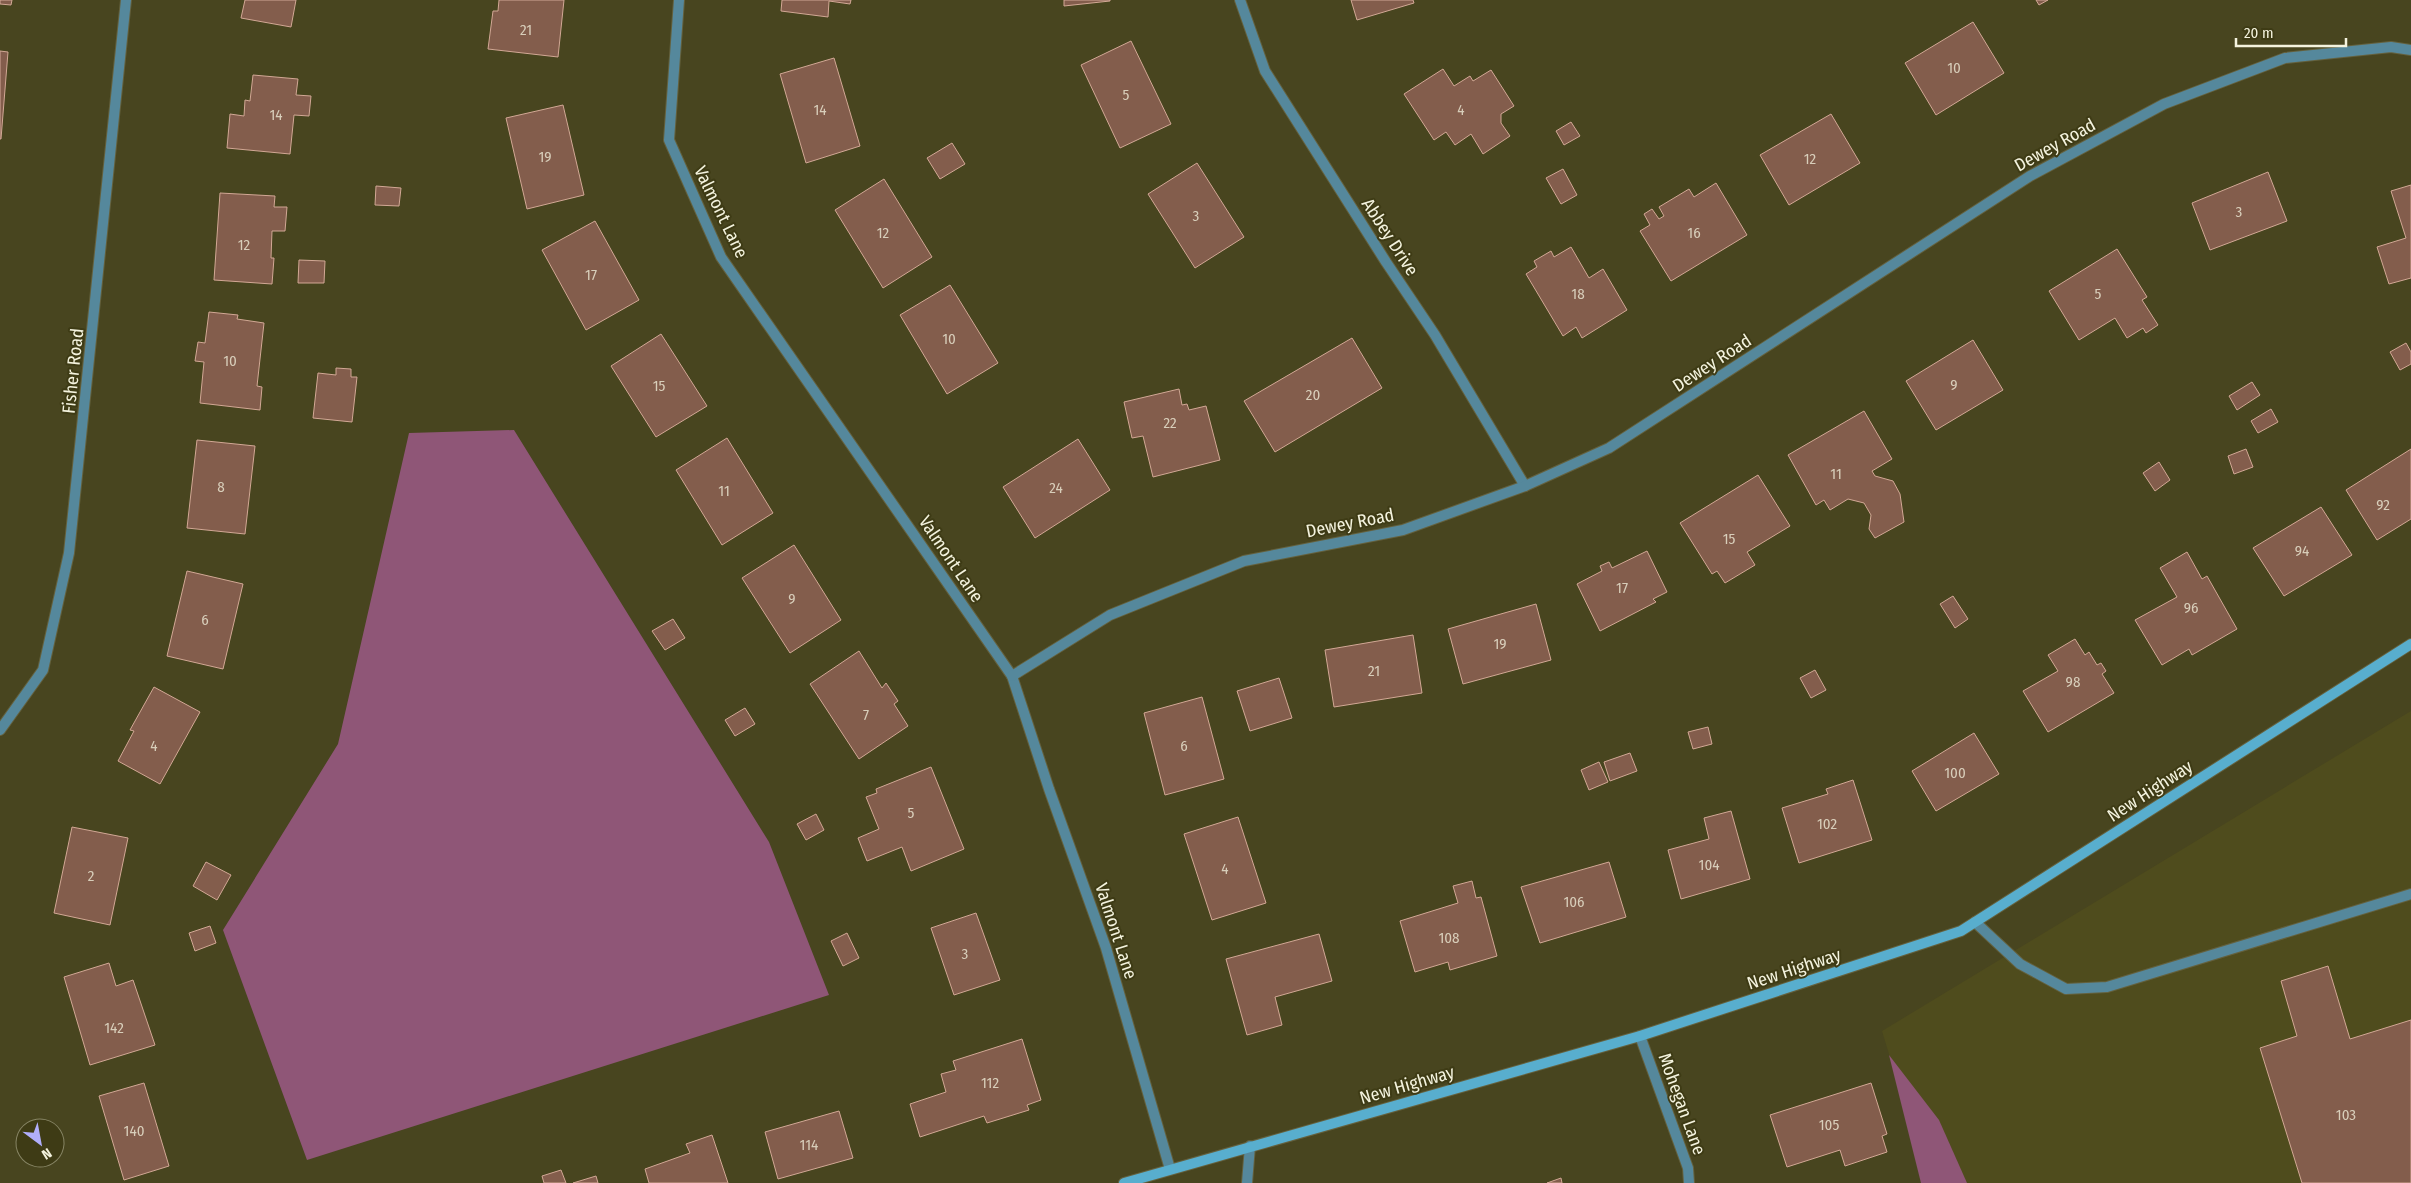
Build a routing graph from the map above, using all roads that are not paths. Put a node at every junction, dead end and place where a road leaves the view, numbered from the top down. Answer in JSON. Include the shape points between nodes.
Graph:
{"nodes":[{"id":1,"x":126,"y":0,"type":"edge"},
{"id":2,"x":679,"y":0,"type":"edge"},
{"id":3,"x":1240,"y":0,"type":"edge"},
{"id":4,"x":2411,"y":50,"type":"edge"},
{"id":5,"x":1526,"y":486,"type":"junction"},
{"id":6,"x":2411,"y":644,"type":"edge"},
{"id":7,"x":1012,"y":676,"type":"junction"},
{"id":8,"x":0,"y":730,"type":"edge"},
{"id":9,"x":2411,"y":894,"type":"edge"},
{"id":10,"x":1975,"y":922,"type":"junction"},
{"id":11,"x":1640,"y":1036,"type":"junction"},
{"id":12,"x":1250,"y":1146,"type":"junction"},
{"id":13,"x":1170,"y":1169,"type":"junction"},
{"id":14,"x":1124,"y":1183,"type":"edge"},
{"id":15,"x":1247,"y":1183,"type":"edge"},
{"id":16,"x":1689,"y":1183,"type":"edge"}],
"edges":[{"from":1,"to":8,"type":"street","name":"Fisher Road","via":[[69,553],[43,670]]},
{"from":2,"to":7,"type":"street","name":"Valmont Lane","via":[[669,140],[721,257]]},
{"from":3,"to":5,"type":"street","name":"Abbey Drive","via":[[1265,71],[1435,335]]},
{"from":4,"to":5,"type":"street","name":"Dewey Road","via":[[2391,48],[2285,58],[2164,104],[2030,176],[1609,448]]},
{"from":5,"to":7,"type":"street","name":"Dewey Road","via":[[1403,530],[1244,561],[1110,615]]},
{"from":6,"to":10,"type":"street","name":"New Highway"},
{"from":7,"to":13,"type":"street","name":"Valmont Lane","via":[[1106,948]]},
{"from":9,"to":10,"type":"street","via":[[2107,987],[2066,990],[2020,964]]},
{"from":10,"to":11,"type":"street","name":"New Highway","via":[[1961,931]]},
{"from":11,"to":12,"type":"street","name":"New Highway"},
{"from":11,"to":16,"type":"street","name":"Mohegan Lane","via":[[1688,1168]]},
{"from":12,"to":13,"type":"street","name":"New Highway"},
{"from":12,"to":15,"type":"street"},
{"from":13,"to":14,"type":"street","name":"New Highway"}]}
